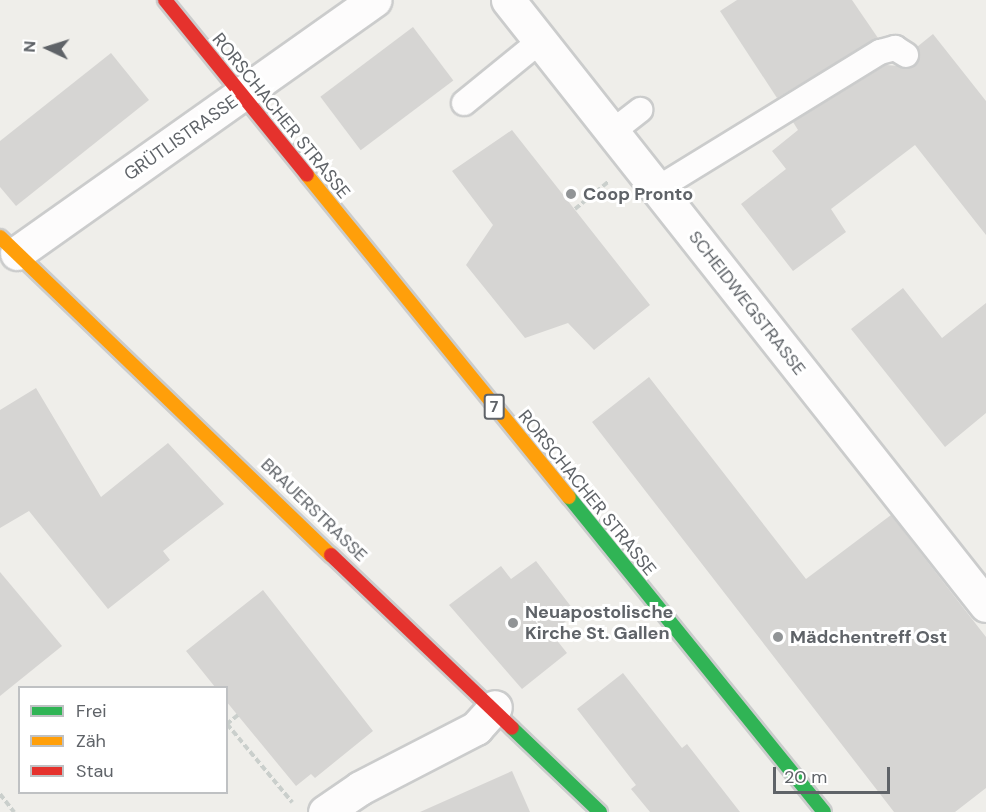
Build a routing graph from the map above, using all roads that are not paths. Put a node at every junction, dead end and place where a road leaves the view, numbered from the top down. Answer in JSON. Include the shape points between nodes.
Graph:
{"nodes":[{"id":1,"x":165,"y":0,"type":"edge"},
{"id":2,"x":374,"y":0,"type":"edge"},
{"id":3,"x":508,"y":0,"type":"edge"},
{"id":4,"x":540,"y":41,"type":"junction"},
{"id":5,"x":906,"y":55,"type":"dead end"},
{"id":6,"x":242,"y":95,"type":"junction"},
{"id":7,"x":464,"y":103,"type":"dead end"},
{"id":8,"x":640,"y":110,"type":"dead end"},
{"id":9,"x":612,"y":132,"type":"junction"},
{"id":10,"x":657,"y":189,"type":"junction"},
{"id":11,"x":9,"y":245,"type":"edge"},
{"id":12,"x":986,"y":605,"type":"edge"},
{"id":13,"x":495,"y":707,"type":"junction"},
{"id":14,"x":325,"y":812,"type":"edge"},
{"id":15,"x":600,"y":812,"type":"edge"},
{"id":16,"x":824,"y":812,"type":"edge"}],
"edges":[{"from":1,"to":6,"type":"main road","name":"RORSCHACHER STRASSE","number":"7"},
{"from":2,"to":6,"type":"street","name":"GRÜTLISTRASSE"},
{"from":3,"to":4,"type":"street","name":"SCHEIDWEGSTRASSE"},
{"from":4,"to":7,"type":"lane"},
{"from":4,"to":9,"type":"street","name":"SCHEIDWEGSTRASSE"},
{"from":5,"to":10,"type":"lane","via":[[895,48],[880,52]]},
{"from":6,"to":11,"type":"street","name":"GRÜTLISTRASSE"},
{"from":6,"to":16,"type":"main road","name":"RORSCHACHER STRASSE","number":"7"},
{"from":8,"to":9,"type":"lane"},
{"from":9,"to":10,"type":"street","name":"SCHEIDWEGSTRASSE"},
{"from":10,"to":12,"type":"street","name":"SCHEIDWEGSTRASSE"},
{"from":11,"to":13,"type":"main road","name":"BRAUERSTRASSE"},
{"from":13,"to":14,"type":"street","via":[[476,728],[360,788]]},
{"from":13,"to":15,"type":"main road","name":"BRAUERSTRASSE"}]}
